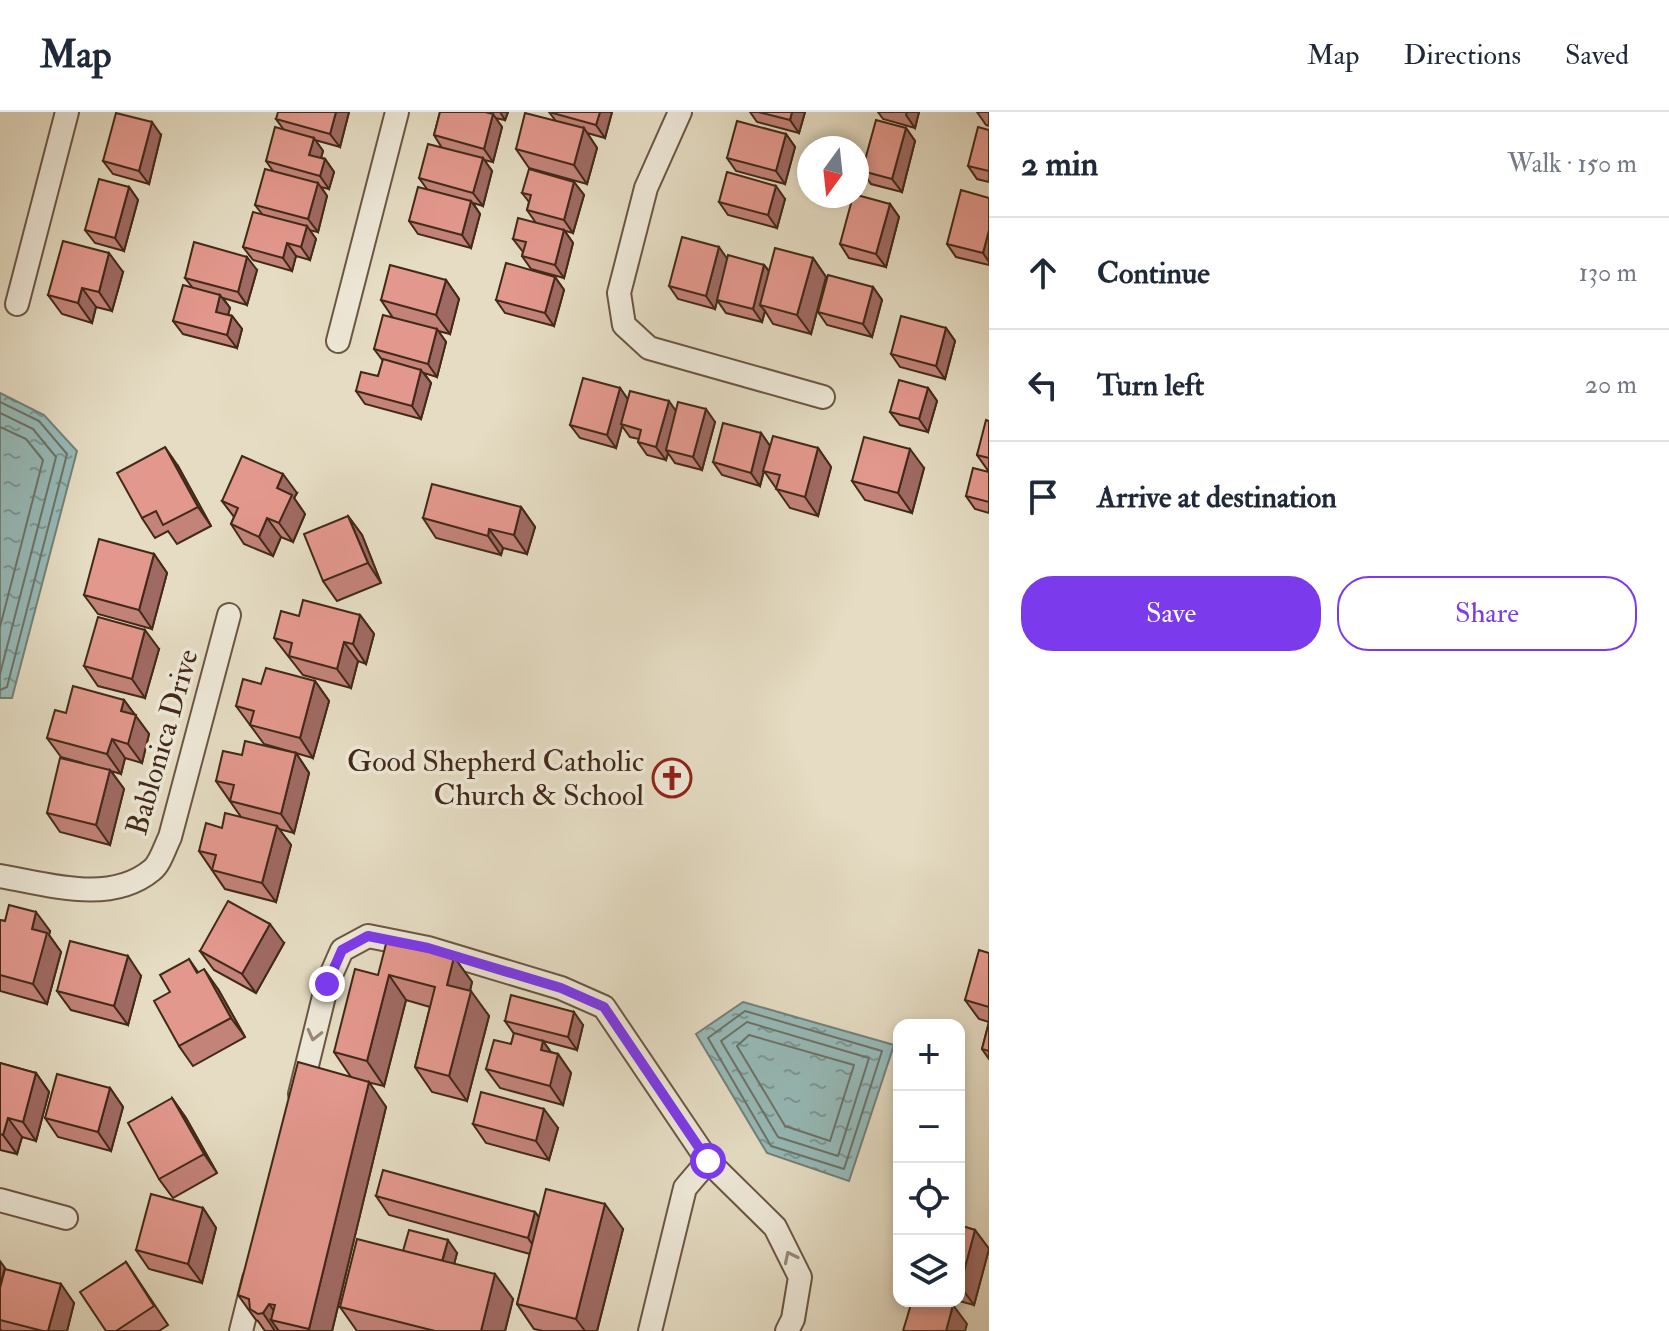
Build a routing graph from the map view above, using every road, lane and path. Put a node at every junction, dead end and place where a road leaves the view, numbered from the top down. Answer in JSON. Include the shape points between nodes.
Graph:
{"nodes":[{"id":1,"x":67,"y":112,"type":"edge"},
{"id":2,"x":397,"y":112,"type":"edge"},
{"id":3,"x":680,"y":112,"type":"edge"},
{"id":4,"x":17,"y":304,"type":"dead end"},
{"id":5,"x":338,"y":341,"type":"dead end"},
{"id":6,"x":823,"y":397,"type":"dead end"},
{"id":7,"x":229,"y":615,"type":"dead end"},
{"id":8,"x":0,"y":876,"type":"edge"},
{"id":9,"x":293,"y":1119,"type":"edge"},
{"id":10,"x":708,"y":1161,"type":"junction"},
{"id":11,"x":0,"y":1200,"type":"edge"},
{"id":12,"x":66,"y":1218,"type":"dead end"},
{"id":13,"x":260,"y":1255,"type":"edge"},
{"id":14,"x":241,"y":1331,"type":"edge"},
{"id":15,"x":650,"y":1331,"type":"edge"},
{"id":16,"x":787,"y":1331,"type":"edge"}],
"edges":[{"from":1,"to":4,"type":"street"},
{"from":2,"to":5,"type":"street"},
{"from":3,"to":6,"type":"street","via":[[642,203],[619,293],[624,325],[649,348]]},
{"from":7,"to":8,"type":"street","name":"Bablonica Drive","via":[[170,837],[153,870],[122,885],[81,891]]},
{"from":10,"to":9,"type":"street","one_way":true,"via":[[604,1007],[561,988],[428,948],[368,936],[342,950],[327,984]]},
{"from":10,"to":15,"type":"street","via":[[685,1188]]},
{"from":16,"to":10,"type":"street","one_way":true,"via":[[800,1277],[775,1227]]},
{"from":11,"to":12,"type":"street"},
{"from":13,"to":14,"type":"street"}]}
